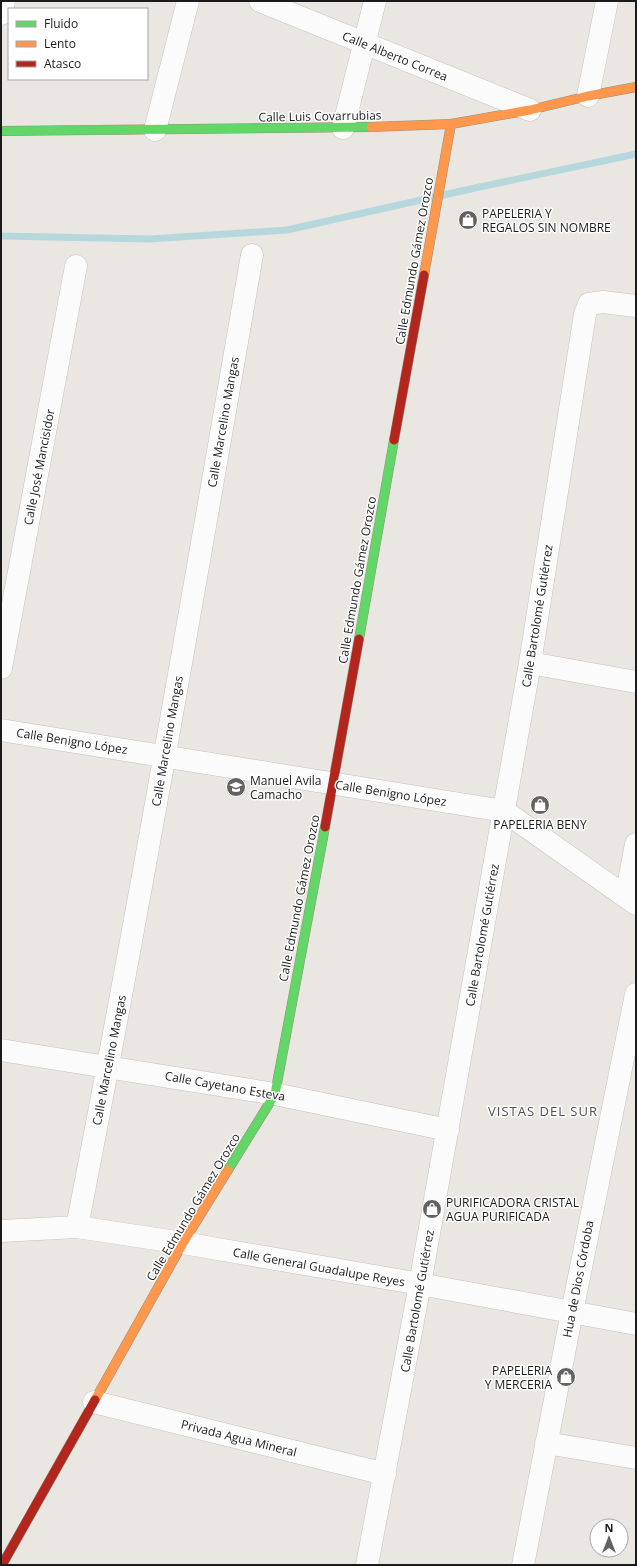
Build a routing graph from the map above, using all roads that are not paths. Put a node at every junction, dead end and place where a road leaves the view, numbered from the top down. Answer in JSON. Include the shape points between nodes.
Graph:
{"nodes":[{"id":1,"x":4,"y":1,"type":"edge"},
{"id":2,"x":188,"y":1,"type":"edge"},
{"id":3,"x":260,"y":1,"type":"edge"},
{"id":4,"x":375,"y":1,"type":"edge"},
{"id":5,"x":607,"y":1,"type":"edge"},
{"id":6,"x":1,"y":14,"type":"edge"},
{"id":7,"x":364,"y":43,"type":"junction"},
{"id":8,"x":636,"y":87,"type":"edge"},
{"id":9,"x":588,"y":96,"type":"junction"},
{"id":10,"x":530,"y":110,"type":"junction"},
{"id":11,"x":451,"y":124,"type":"junction"},
{"id":12,"x":343,"y":128,"type":"junction"},
{"id":13,"x":155,"y":130,"type":"junction"},
{"id":14,"x":1,"y":131,"type":"edge"},
{"id":15,"x":252,"y":255,"type":"dead end"},
{"id":16,"x":76,"y":266,"type":"dead end"},
{"id":17,"x":636,"y":306,"type":"edge"},
{"id":18,"x":530,"y":663,"type":"junction"},
{"id":19,"x":1,"y":668,"type":"edge"},
{"id":20,"x":636,"y":682,"type":"edge"},
{"id":21,"x":1,"y":730,"type":"edge"},
{"id":22,"x":165,"y":756,"type":"junction"},
{"id":23,"x":333,"y":784,"type":"junction"},
{"id":24,"x":504,"y":811,"type":"junction"},
{"id":25,"x":636,"y":844,"type":"edge"},
{"id":26,"x":631,"y":901,"type":"edge"},
{"id":27,"x":636,"y":994,"type":"edge"},
{"id":28,"x":1,"y":1050,"type":"edge"},
{"id":29,"x":108,"y":1067,"type":"junction"},
{"id":30,"x":275,"y":1094,"type":"junction"},
{"id":31,"x":448,"y":1130,"type":"junction"},
{"id":32,"x":77,"y":1227,"type":"junction"},
{"id":33,"x":1,"y":1231,"type":"edge"},
{"id":34,"x":183,"y":1243,"type":"junction"},
{"id":35,"x":420,"y":1284,"type":"junction"},
{"id":36,"x":572,"y":1312,"type":"junction"},
{"id":37,"x":636,"y":1324,"type":"edge"},
{"id":38,"x":94,"y":1402,"type":"junction"},
{"id":39,"x":546,"y":1443,"type":"junction"},
{"id":40,"x":636,"y":1458,"type":"edge"},
{"id":41,"x":385,"y":1474,"type":"junction"},
{"id":42,"x":2,"y":1565,"type":"edge"},
{"id":43,"x":368,"y":1565,"type":"edge"},
{"id":44,"x":523,"y":1565,"type":"edge"}],
"edges":[{"from":1,"to":6,"type":"street"},
{"from":2,"to":13,"type":"street"},
{"from":3,"to":7,"type":"street","name":"Calle Alberto Correa"},
{"from":4,"to":7,"type":"street"},
{"from":5,"to":9,"type":"street"},
{"from":7,"to":10,"type":"street","name":"Calle Alberto Correa"},
{"from":7,"to":12,"type":"street"},
{"from":8,"to":9,"type":"street","name":"Calle Luis Covarrubias"},
{"from":9,"to":10,"type":"street","name":"Calle Luis Covarrubias"},
{"from":10,"to":11,"type":"street","name":"Calle Luis Covarrubias"},
{"from":11,"to":12,"type":"street","name":"Calle Luis Covarrubias"},
{"from":11,"to":23,"type":"street","name":"Calle Edmundo Gámez Orozco"},
{"from":12,"to":13,"type":"street","name":"Calle Luis Covarrubias"},
{"from":13,"to":14,"type":"street","name":"Calle Luis Covarrubias"},
{"from":15,"to":22,"type":"street","name":"Calle Marcelino Mangas"},
{"from":16,"to":19,"type":"street","name":"Calle José Mancisidor"},
{"from":17,"to":18,"type":"street","name":"Calle Bartolomé Gutiérrez","via":[[603,302],[589,304],[585,314]]},
{"from":18,"to":20,"type":"street"},
{"from":18,"to":24,"type":"street","name":"Calle Bartolomé Gutiérrez"},
{"from":21,"to":22,"type":"street","name":"Calle Benigno López"},
{"from":22,"to":23,"type":"street","name":"Calle Benigno López"},
{"from":22,"to":29,"type":"street","name":"Calle Marcelino Mangas"},
{"from":23,"to":24,"type":"street","name":"Calle Benigno López"},
{"from":23,"to":30,"type":"street","name":"Calle Edmundo Gámez Orozco"},
{"from":24,"to":26,"type":"street","name":"Calle Benigno López"},
{"from":24,"to":31,"type":"street","name":"Calle Bartolomé Gutiérrez"},
{"from":25,"to":26,"type":"street"},
{"from":27,"to":36,"type":"street","name":"Hua de Dios Córdoba"},
{"from":28,"to":29,"type":"street","name":"Calle Cayetano Esteva"},
{"from":29,"to":30,"type":"street","name":"Calle Cayetano Esteva"},
{"from":29,"to":32,"type":"street","name":"Calle Marcelino Mangas"},
{"from":30,"to":31,"type":"street","name":"Calle Cayetano Esteva"},
{"from":30,"to":34,"type":"street","name":"Calle Edmundo Gámez Orozco"},
{"from":31,"to":35,"type":"street","name":"Calle Bartolomé Gutiérrez"},
{"from":32,"to":33,"type":"street","name":"Calle General Guadalupe Reyes"},
{"from":32,"to":34,"type":"street","name":"Calle General Guadalupe Reyes"},
{"from":34,"to":35,"type":"street","name":"Calle General Guadalupe Reyes"},
{"from":34,"to":38,"type":"street","name":"Calle Edmundo Gámez Orozco"},
{"from":35,"to":36,"type":"street","name":"Calle General Guadalupe Reyes"},
{"from":35,"to":41,"type":"street","name":"Calle Bartolomé Gutiérrez"},
{"from":36,"to":37,"type":"street","name":"Calle General Guadalupe Reyes"},
{"from":36,"to":39,"type":"street","name":"Hua de Dios Córdoba"},
{"from":38,"to":41,"type":"street","name":"Privada Agua Mineral"},
{"from":38,"to":42,"type":"street","name":"Calle Edmundo Gámez Orozco"},
{"from":39,"to":40,"type":"street"},
{"from":39,"to":44,"type":"street","name":"Hua de Dios Córdoba"},
{"from":41,"to":43,"type":"street","name":"Calle Bartolomé Gutiérrez"}]}
